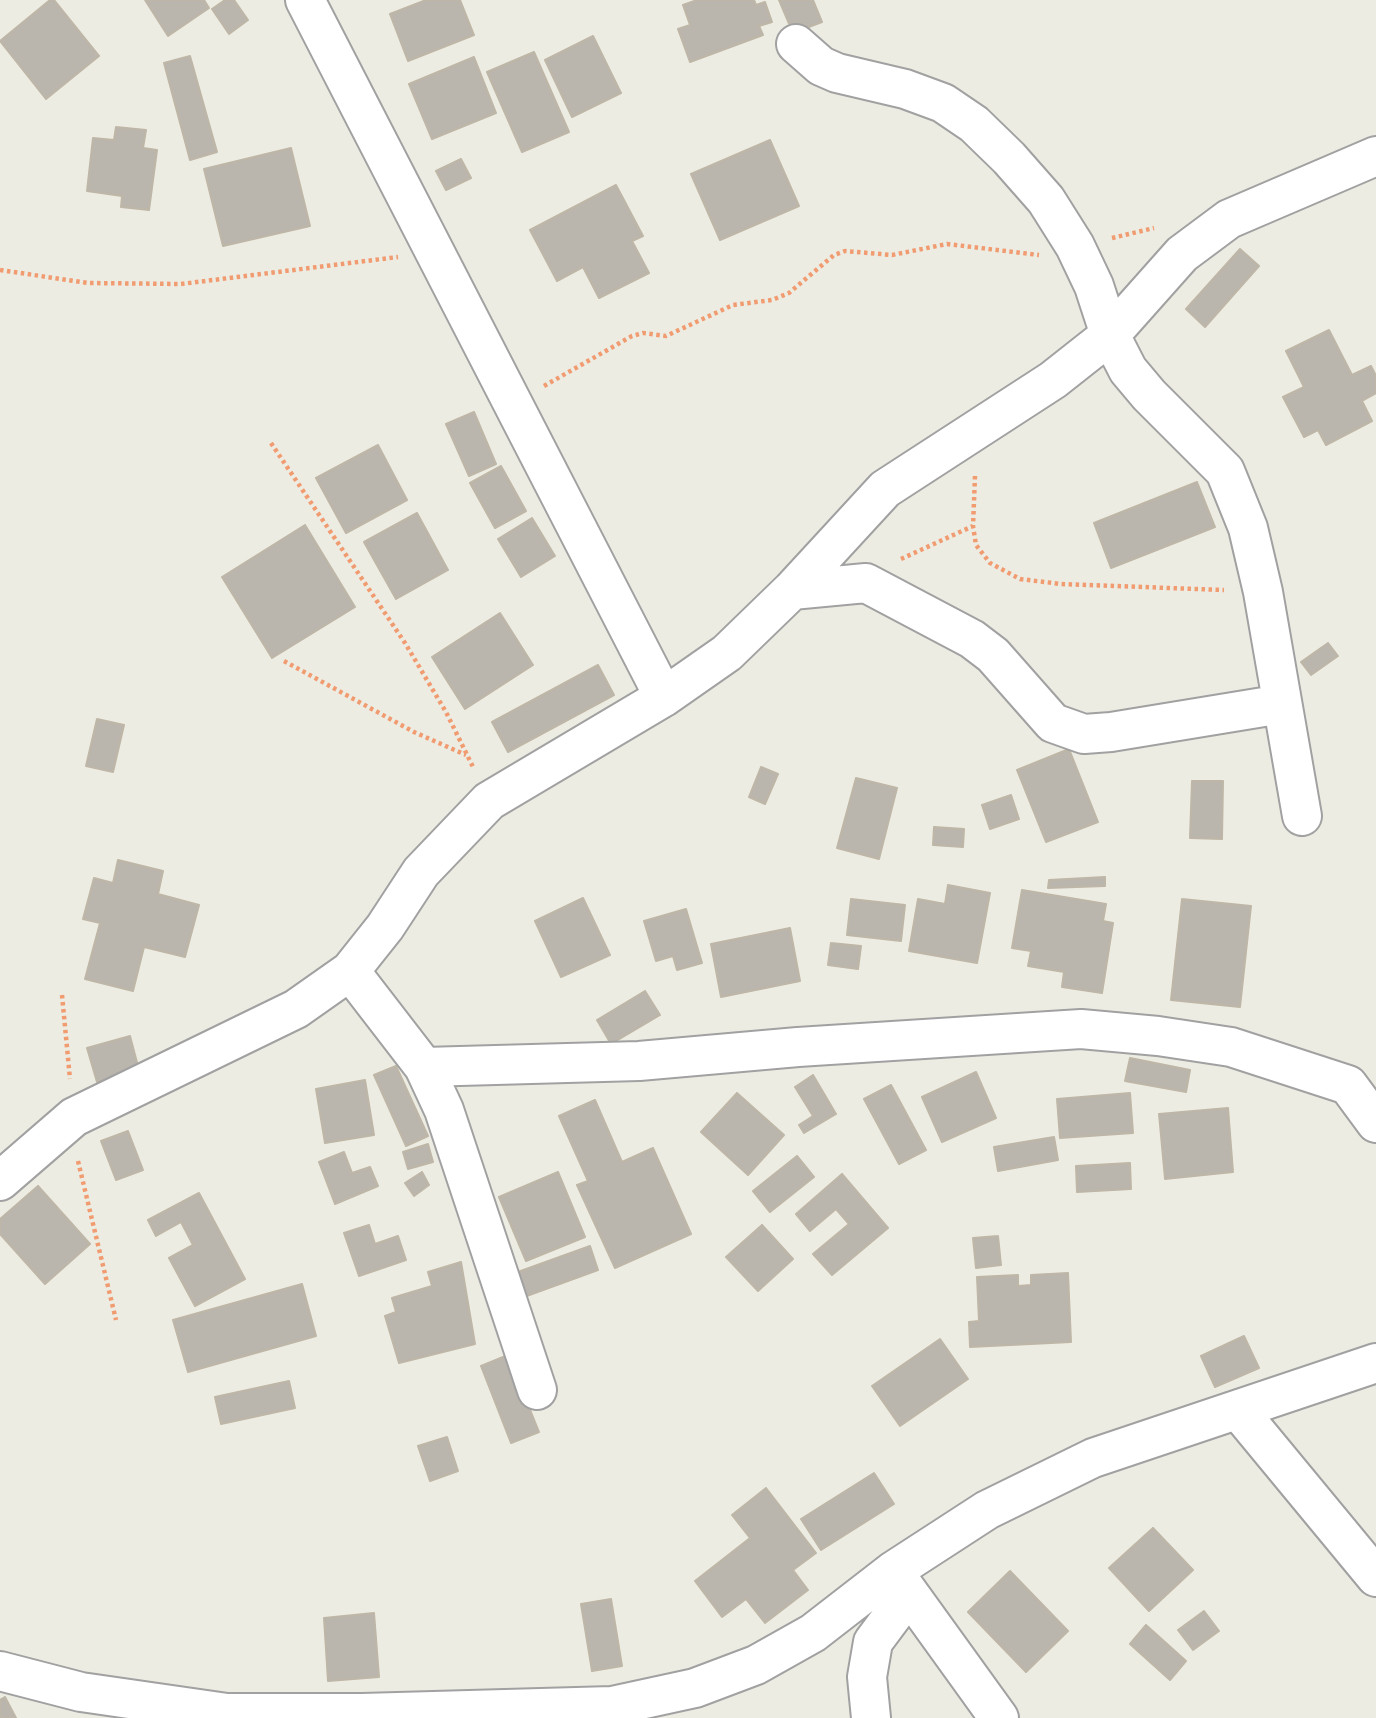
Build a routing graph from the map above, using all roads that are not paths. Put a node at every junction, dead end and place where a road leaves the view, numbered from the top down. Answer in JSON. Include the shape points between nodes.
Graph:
{"nodes":[{"id":1,"x":305,"y":0,"type":"edge"},
{"id":2,"x":796,"y":44,"type":"dead end"},
{"id":3,"x":1376,"y":156,"type":"edge"},
{"id":4,"x":1110,"y":335,"type":"junction"},
{"id":5,"x":792,"y":590,"type":"junction"},
{"id":6,"x":664,"y":697,"type":"junction"},
{"id":7,"x":1282,"y":704,"type":"junction"},
{"id":8,"x":1302,"y":816,"type":"dead end"},
{"id":9,"x":350,"y":971,"type":"junction"},
{"id":10,"x":424,"y":1067,"type":"junction"},
{"id":11,"x":1362,"y":1082,"type":"edge"},
{"id":12,"x":1376,"y":1123,"type":"edge"},
{"id":13,"x":0,"y":1181,"type":"edge"},
{"id":14,"x":1376,"y":1363,"type":"edge"},
{"id":15,"x":537,"y":1390,"type":"dead end"},
{"id":16,"x":1237,"y":1410,"type":"junction"},
{"id":17,"x":1376,"y":1577,"type":"edge"},
{"id":18,"x":900,"y":1583,"type":"junction"},
{"id":19,"x":0,"y":1671,"type":"edge"},
{"id":20,"x":88,"y":1705,"type":"edge"},
{"id":21,"x":443,"y":1713,"type":"edge"},
{"id":22,"x":514,"y":1714,"type":"edge"},
{"id":23,"x":363,"y":1716,"type":"edge"},
{"id":24,"x":871,"y":1718,"type":"edge"},
{"id":25,"x":999,"y":1718,"type":"edge"}],
"edges":[{"from":1,"to":6,"type":"street"},
{"from":2,"to":4,"type":"street","via":[[821,66],[931,99],[974,124],[1045,200],[1075,246]]},
{"from":3,"to":4,"type":"street","via":[[1229,219],[1182,254]]},
{"from":4,"to":5,"type":"street","via":[[1054,380],[885,489]]},
{"from":4,"to":7,"type":"street","via":[[1128,370],[1149,395],[1225,471],[1248,528]]},
{"from":5,"to":6,"type":"street","via":[[727,653]]},
{"from":5,"to":7,"type":"street","via":[[866,583],[972,639],[993,655],[1053,723],[1084,734]]},
{"from":6,"to":9,"type":"street","via":[[489,801],[421,873]]},
{"from":7,"to":8,"type":"street"},
{"from":9,"to":10,"type":"street"},
{"from":9,"to":13,"type":"street","via":[[296,1009],[74,1117]]},
{"from":10,"to":11,"type":"street","via":[[639,1061],[1081,1030],[1231,1047]]},
{"from":10,"to":15,"type":"street","via":[[461,1154]]},
{"from":11,"to":12,"type":"street"},
{"from":14,"to":16,"type":"street"},
{"from":16,"to":17,"type":"street"},
{"from":16,"to":18,"type":"street","via":[[1093,1458],[987,1510]]},
{"from":18,"to":22,"type":"street","via":[[756,1665],[695,1688],[612,1706]]},
{"from":18,"to":24,"type":"street","via":[[873,1642],[867,1677]]},
{"from":18,"to":25,"type":"street"},
{"from":19,"to":20,"type":"street"},
{"from":20,"to":23,"type":"street"},
{"from":21,"to":22,"type":"street"},
{"from":21,"to":23,"type":"street"}]}
